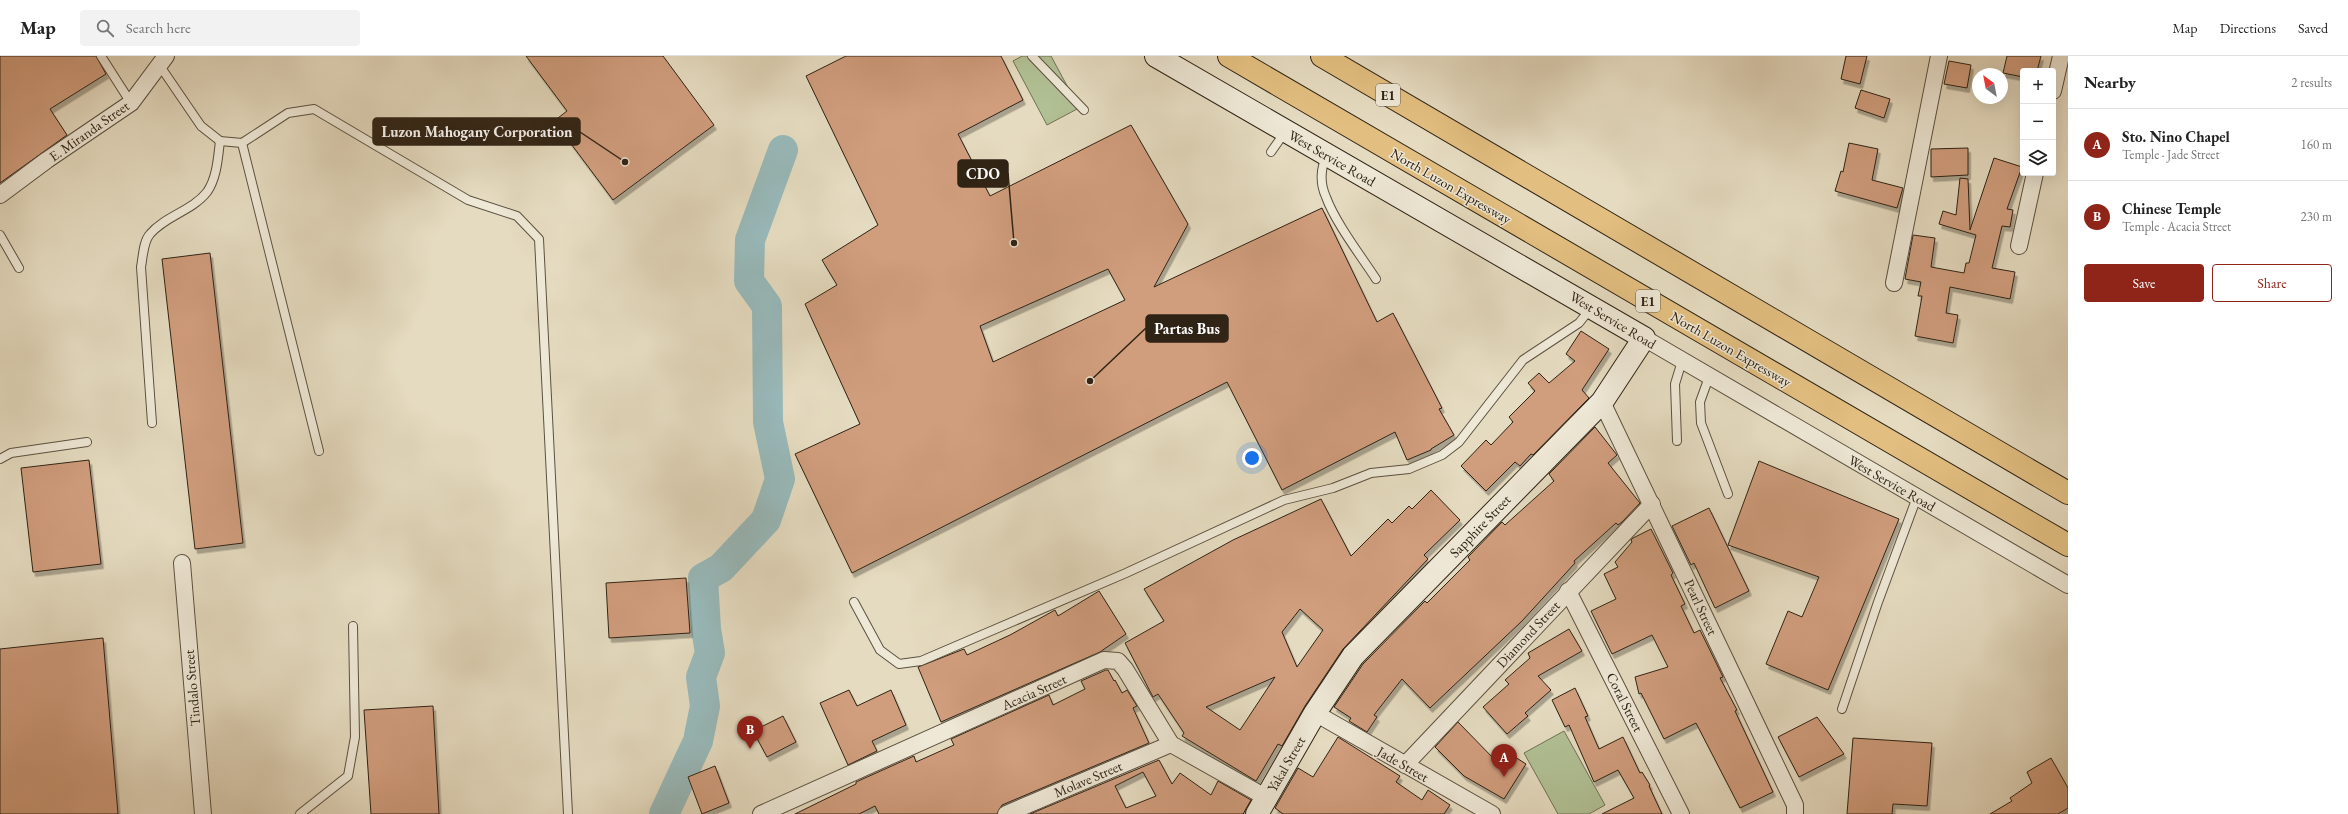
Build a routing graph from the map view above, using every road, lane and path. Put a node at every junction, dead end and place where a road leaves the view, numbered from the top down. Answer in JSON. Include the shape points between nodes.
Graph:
{"nodes":[{"id":1,"x":100,"y":56,"type":"edge"},
{"id":2,"x":1032,"y":56,"type":"edge"},
{"id":3,"x":1156,"y":56,"type":"edge"},
{"id":4,"x":1229,"y":56,"type":"edge"},
{"id":5,"x":1322,"y":56,"type":"edge"},
{"id":6,"x":1939,"y":56,"type":"edge"},
{"id":7,"x":2061,"y":56,"type":"edge"},
{"id":8,"x":163,"y":61,"type":"edge"},
{"id":9,"x":2056,"y":78,"type":"edge"},
{"id":10,"x":131,"y":103,"type":"junction"},
{"id":11,"x":1084,"y":110,"type":"dead end"},
{"id":12,"x":1286,"y":131,"type":"junction"},
{"id":13,"x":220,"y":141,"type":"junction"},
{"id":14,"x":242,"y":143,"type":"junction"},
{"id":15,"x":1271,"y":152,"type":"dead end"},
{"id":16,"x":1327,"y":156,"type":"junction"},
{"id":17,"x":2034,"y":176,"type":"edge"},
{"id":18,"x":0,"y":195,"type":"edge"},
{"id":19,"x":0,"y":235,"type":"edge"},
{"id":20,"x":2019,"y":246,"type":"dead end"},
{"id":21,"x":19,"y":268,"type":"dead end"},
{"id":22,"x":1376,"y":279,"type":"dead end"},
{"id":23,"x":1894,"y":283,"type":"dead end"},
{"id":24,"x":1592,"y":307,"type":"junction"},
{"id":25,"x":1644,"y":338,"type":"junction"},
{"id":26,"x":1682,"y":361,"type":"junction"},
{"id":27,"x":1709,"y":377,"type":"junction"},
{"id":28,"x":1602,"y":402,"type":"junction"},
{"id":29,"x":152,"y":423,"type":"dead end"},
{"id":30,"x":1677,"y":441,"type":"dead end"},
{"id":31,"x":87,"y":442,"type":"dead end"},
{"id":32,"x":319,"y":451,"type":"dead end"},
{"id":33,"x":0,"y":459,"type":"edge"},
{"id":34,"x":1728,"y":494,"type":"dead end"},
{"id":35,"x":2068,"y":494,"type":"edge"},
{"id":36,"x":1917,"y":497,"type":"junction"},
{"id":37,"x":1652,"y":504,"type":"junction"},
{"id":38,"x":2068,"y":545,"type":"edge"},
{"id":39,"x":182,"y":563,"type":"dead end"},
{"id":40,"x":2068,"y":585,"type":"edge"},
{"id":41,"x":1568,"y":591,"type":"junction"},
{"id":42,"x":854,"y":602,"type":"dead end"},
{"id":43,"x":353,"y":626,"type":"dead end"},
{"id":44,"x":1842,"y":708,"type":"dead end"},
{"id":45,"x":1315,"y":713,"type":"junction"},
{"id":46,"x":1171,"y":744,"type":"junction"},
{"id":47,"x":1405,"y":765,"type":"junction"},
{"id":48,"x":1262,"y":806,"type":"edge"},
{"id":49,"x":203,"y":814,"type":"edge"},
{"id":50,"x":300,"y":814,"type":"edge"},
{"id":51,"x":568,"y":814,"type":"edge"},
{"id":52,"x":762,"y":814,"type":"edge"},
{"id":53,"x":1006,"y":814,"type":"edge"},
{"id":54,"x":1492,"y":814,"type":"edge"},
{"id":55,"x":1681,"y":814,"type":"edge"},
{"id":56,"x":1795,"y":814,"type":"edge"}],
"edges":[{"from":1,"to":10,"type":"lane"},
{"from":2,"to":11,"type":"lane"},
{"from":3,"to":12,"type":"street","name":"West Service Road"},
{"from":4,"to":38,"type":"highway","name":"North Luzon Expressway","number":"E1"},
{"from":5,"to":35,"type":"highway","number":"E1"},
{"from":6,"to":23,"type":"street"},
{"from":7,"to":9,"type":"street"},
{"from":8,"to":10,"type":"street","name":"E. Miranda Street"},
{"from":8,"to":13,"type":"lane","via":[[201,126]]},
{"from":10,"to":18,"type":"street","name":"E. Miranda Street"},
{"from":12,"to":15,"type":"lane"},
{"from":12,"to":16,"type":"street","name":"West Service Road"},
{"from":13,"to":14,"type":"lane"},
{"from":13,"to":29,"type":"lane","via":[[214,178],[207,191],[191,207],[150,235],[144,249],[141,267]]},
{"from":14,"to":32,"type":"lane"},
{"from":14,"to":51,"type":"lane","via":[[288,113],[314,109],[468,200],[518,216],[539,239]]},
{"from":16,"to":22,"type":"lane","via":[[1321,174],[1325,197]]},
{"from":16,"to":24,"type":"street","name":"West Service Road"},
{"from":17,"to":20,"type":"street"},
{"from":19,"to":21,"type":"lane"},
{"from":24,"to":25,"type":"street","name":"West Service Road"},
{"from":24,"to":42,"type":"lane","via":[[1579,323],[1524,360],[1459,442],[1442,455],[1409,470],[1371,473],[1333,488],[1284,500],[1126,573],[921,661],[899,664],[880,650]]},
{"from":25,"to":26,"type":"street","name":"West Service Road"},
{"from":25,"to":28,"type":"street","name":"Sapphire Street"},
{"from":26,"to":27,"type":"street","name":"West Service Road"},
{"from":26,"to":30,"type":"lane","via":[[1675,384]]},
{"from":27,"to":34,"type":"lane","via":[[1700,402],[1701,423]]},
{"from":27,"to":36,"type":"street","name":"West Service Road"},
{"from":28,"to":37,"type":"street","name":"Pearl Street"},
{"from":28,"to":45,"type":"street","name":"Sapphire Street","via":[[1353,656]]},
{"from":31,"to":33,"type":"lane","via":[[11,453]]},
{"from":36,"to":40,"type":"street","name":"West Service Road"},
{"from":36,"to":44,"type":"lane","via":[[1880,594]]},
{"from":37,"to":41,"type":"street","name":"Diamond Street"},
{"from":37,"to":56,"type":"street","name":"Pearl Street","via":[[1795,805]]},
{"from":39,"to":49,"type":"street","name":"Tindalo Street"},
{"from":41,"to":47,"type":"street","name":"Diamond Street"},
{"from":41,"to":55,"type":"street","name":"Coral Street"},
{"from":43,"to":50,"type":"lane","via":[[355,737],[348,776]]},
{"from":45,"to":47,"type":"street","name":"Jade Street"},
{"from":45,"to":48,"type":"street","name":"Yakal Street"},
{"from":46,"to":48,"type":"street","name":"Acacia Street"},
{"from":46,"to":52,"type":"street","name":"Acacia Street","via":[[1125,669],[1118,661],[1104,660]]},
{"from":46,"to":53,"type":"street","name":"Molave Street"},
{"from":47,"to":54,"type":"street","name":"Jade Street"}]}
